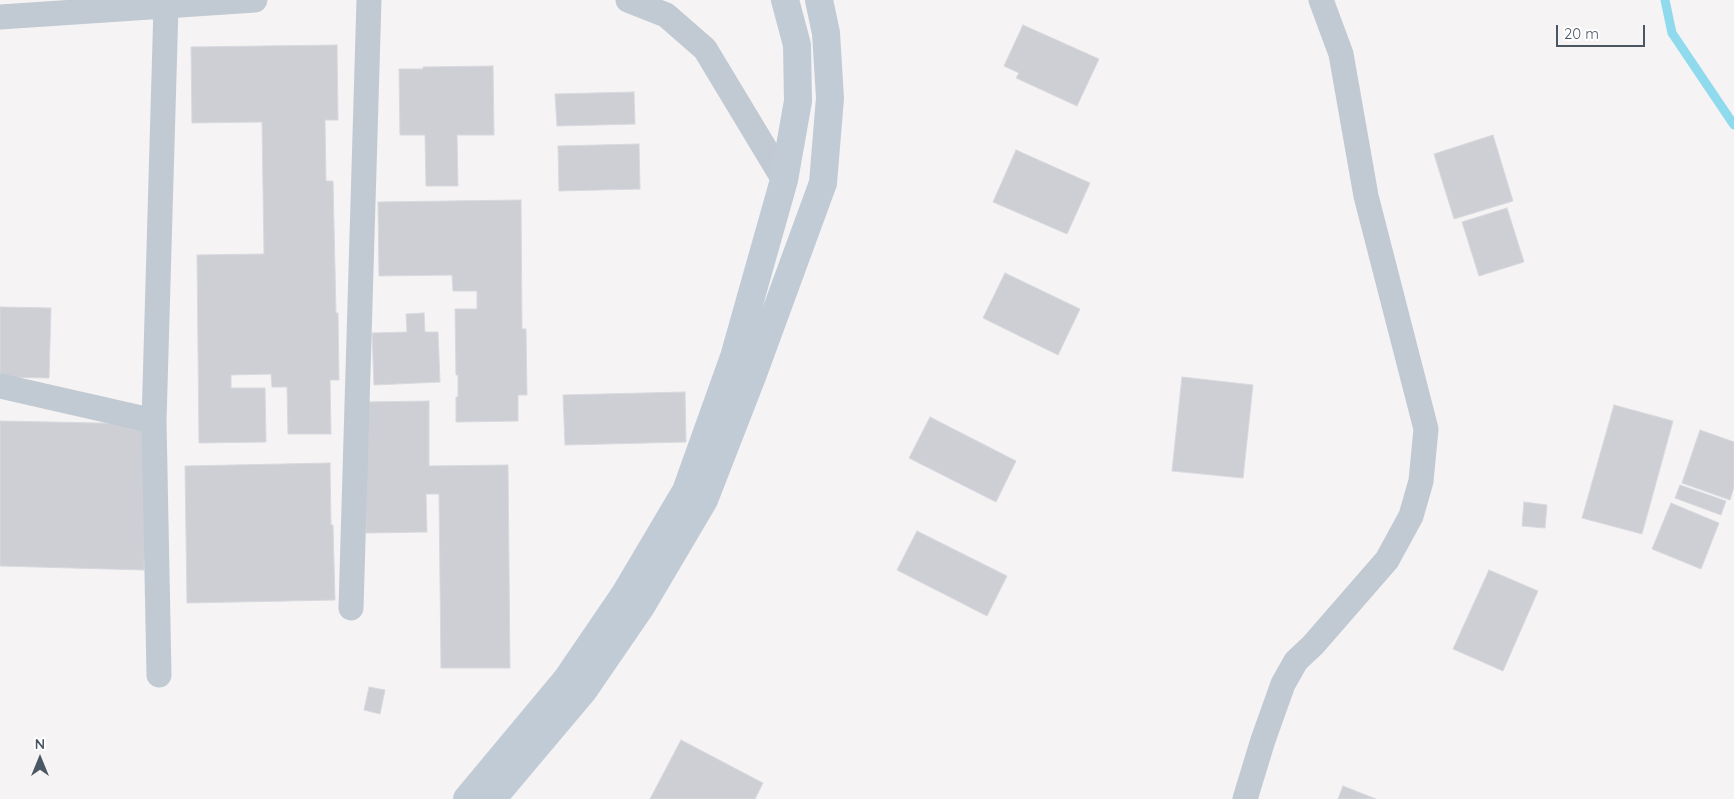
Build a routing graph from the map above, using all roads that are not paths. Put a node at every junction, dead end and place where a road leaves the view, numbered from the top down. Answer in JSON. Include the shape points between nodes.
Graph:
{"nodes":[{"id":1,"x":255,"y":0,"type":"edge"},
{"id":2,"x":369,"y":0,"type":"edge"},
{"id":3,"x":628,"y":0,"type":"edge"},
{"id":4,"x":785,"y":0,"type":"edge"},
{"id":5,"x":819,"y":0,"type":"edge"},
{"id":6,"x":1320,"y":0,"type":"edge"},
{"id":7,"x":166,"y":6,"type":"junction"},
{"id":8,"x":0,"y":17,"type":"edge"},
{"id":9,"x":784,"y":180,"type":"junction"},
{"id":10,"x":0,"y":386,"type":"edge"},
{"id":11,"x":154,"y":421,"type":"junction"},
{"id":12,"x":351,"y":608,"type":"dead end"},
{"id":13,"x":159,"y":675,"type":"dead end"},
{"id":14,"x":466,"y":799,"type":"edge"},
{"id":15,"x":492,"y":799,"type":"edge"},
{"id":16,"x":1245,"y":799,"type":"edge"}],
"edges":[{"from":1,"to":7,"type":"street"},
{"from":2,"to":12,"type":"street"},
{"from":3,"to":9,"type":"street","via":[[666,16],[705,49]]},
{"from":4,"to":9,"type":"main road","via":[[797,45],[798,101]]},
{"from":5,"to":15,"type":"main road","via":[[826,33],[830,98],[823,182],[704,500],[642,605],[583,691]]},
{"from":6,"to":16,"type":"street","via":[[1341,54],[1366,196],[1426,429],[1422,481],[1411,516],[1387,560],[1296,661],[1283,684]]},
{"from":7,"to":8,"type":"street"},
{"from":7,"to":11,"type":"street"},
{"from":9,"to":14,"type":"main road","via":[[734,357],[686,491],[625,594],[568,679]]},
{"from":10,"to":11,"type":"street"},
{"from":11,"to":13,"type":"street"}]}
